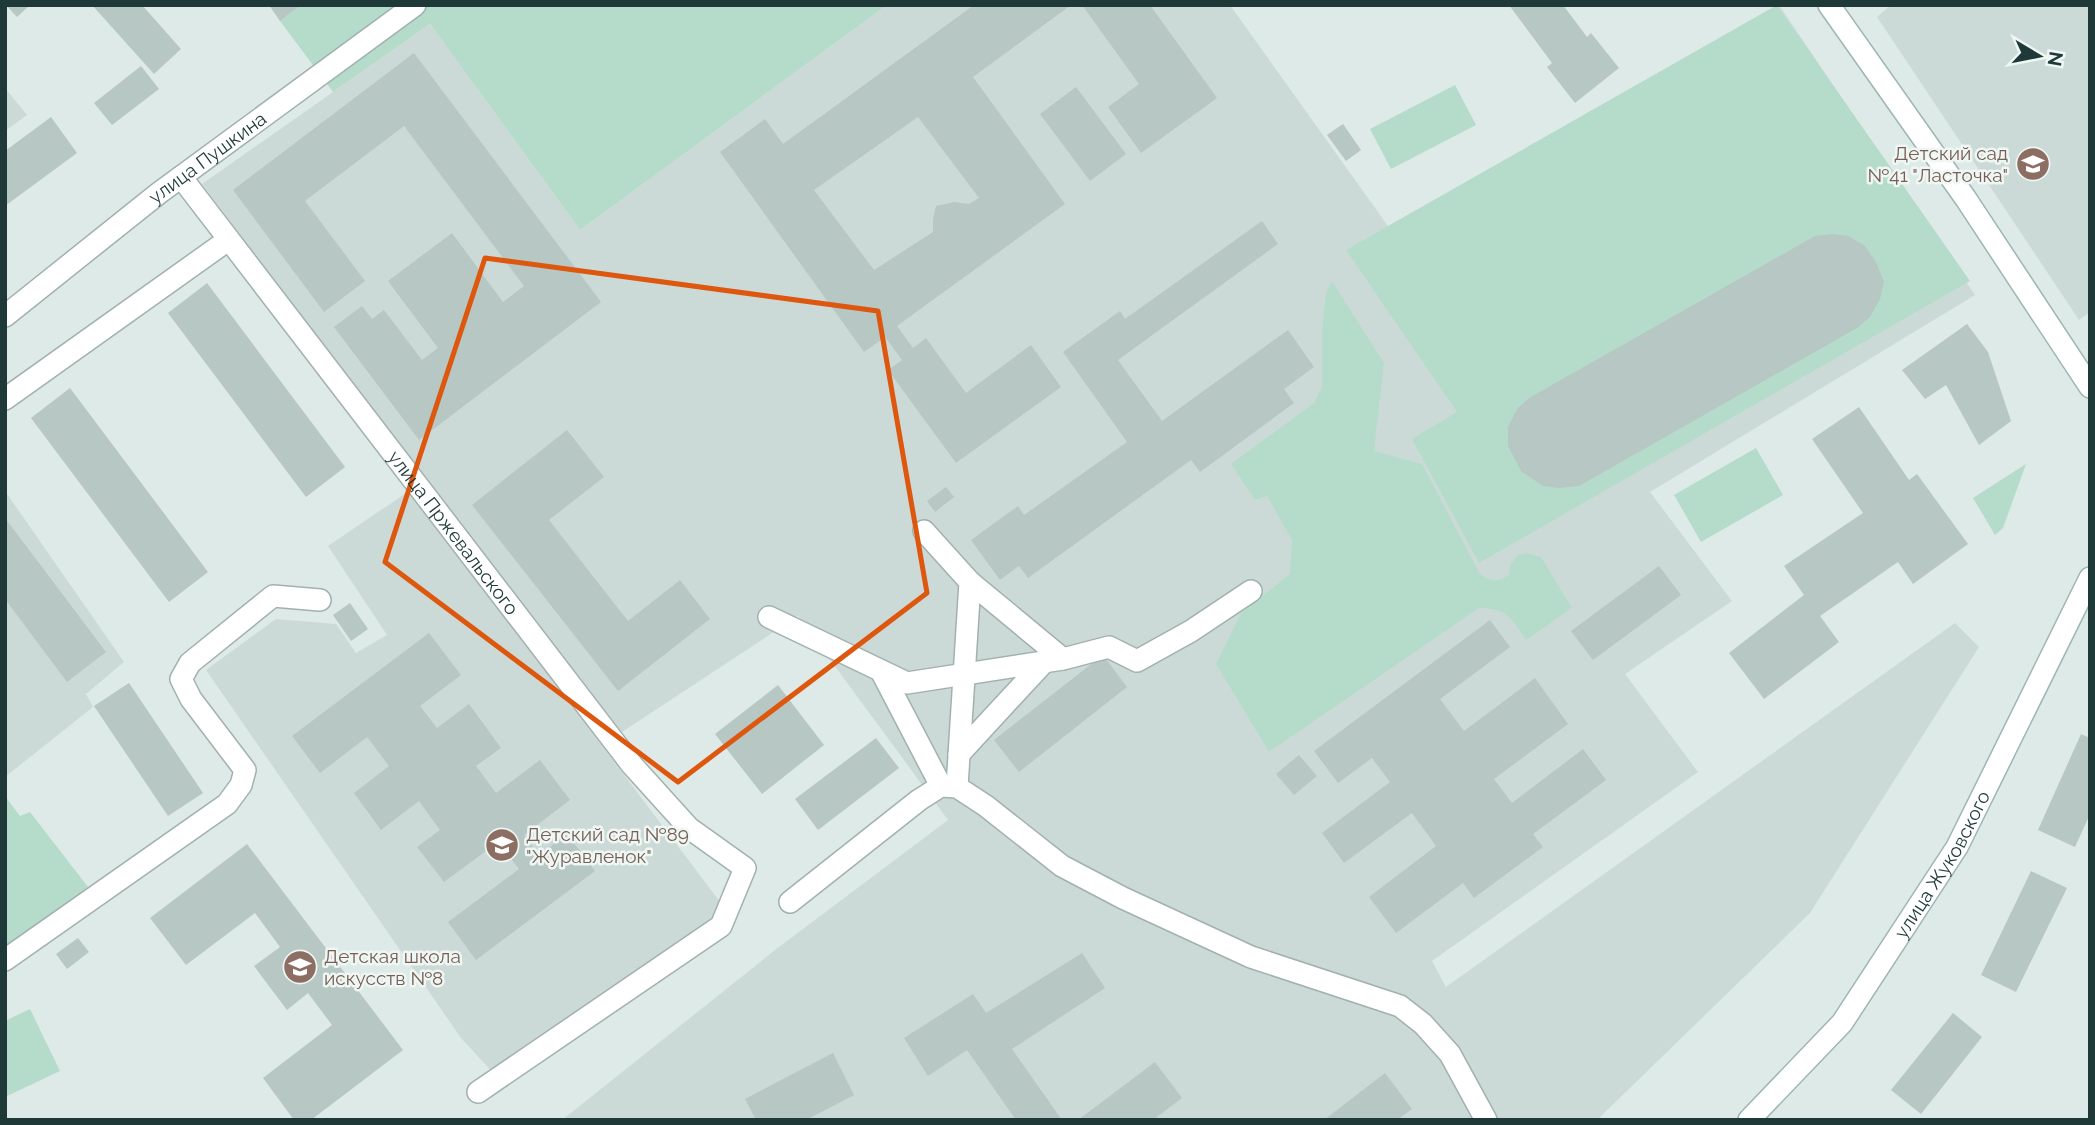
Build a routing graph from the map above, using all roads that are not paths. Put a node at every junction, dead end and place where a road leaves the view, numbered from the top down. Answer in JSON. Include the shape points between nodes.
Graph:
{"nodes":[{"id":1,"x":415,"y":5,"type":"edge"},
{"id":2,"x":1829,"y":5,"type":"edge"},
{"id":3,"x":181,"y":177,"type":"junction"},
{"id":4,"x":228,"y":240,"type":"junction"},
{"id":5,"x":5,"y":316,"type":"edge"},
{"id":6,"x":2090,"y":387,"type":"edge"},
{"id":7,"x":5,"y":399,"type":"edge"},
{"id":8,"x":924,"y":531,"type":"dead end"},
{"id":9,"x":2090,"y":578,"type":"edge"},
{"id":10,"x":970,"y":582,"type":"junction"},
{"id":11,"x":1251,"y":591,"type":"dead end"},
{"id":12,"x":320,"y":600,"type":"dead end"},
{"id":13,"x":769,"y":618,"type":"dead end"},
{"id":14,"x":1053,"y":661,"type":"junction"},
{"id":15,"x":881,"y":671,"type":"junction"},
{"id":16,"x":964,"y":676,"type":"junction"},
{"id":17,"x":959,"y":754,"type":"junction"},
{"id":18,"x":949,"y":787,"type":"junction"},
{"id":19,"x":790,"y":902,"type":"dead end"},
{"id":20,"x":5,"y":960,"type":"edge"},
{"id":21,"x":478,"y":1093,"type":"dead end"},
{"id":22,"x":1486,"y":1120,"type":"edge"},
{"id":23,"x":1749,"y":1120,"type":"edge"}],
"edges":[{"from":1,"to":3,"type":"street","name":"улица Пушкина"},
{"from":2,"to":6,"type":"street","via":[[1966,199]]},
{"from":3,"to":4,"type":"street","name":"улица Пржевальского"},
{"from":3,"to":5,"type":"street","name":"улица Пушкина"},
{"from":4,"to":7,"type":"street"},
{"from":4,"to":21,"type":"street","name":"улица Пржевальского","via":[[632,765],[689,828],[745,867],[721,926]]},
{"from":8,"to":10,"type":"street"},
{"from":9,"to":23,"type":"street","name":"улица Жуковского","via":[[1957,846],[1842,1023]]},
{"from":10,"to":14,"type":"street"},
{"from":10,"to":16,"type":"street"},
{"from":11,"to":14,"type":"street","via":[[1137,661],[1110,647]]},
{"from":12,"to":20,"type":"street","via":[[273,596],[190,663],[181,679],[245,770],[227,804]]},
{"from":13,"to":15,"type":"street"},
{"from":14,"to":16,"type":"street"},
{"from":14,"to":17,"type":"street"},
{"from":15,"to":16,"type":"street","via":[[907,683]]},
{"from":15,"to":18,"type":"street"},
{"from":16,"to":17,"type":"street"},
{"from":17,"to":18,"type":"street"},
{"from":18,"to":19,"type":"street","via":[[919,800]]},
{"from":18,"to":22,"type":"street","via":[[986,806],[1062,866],[1123,898],[1251,957],[1400,1006],[1450,1054]]}]}
